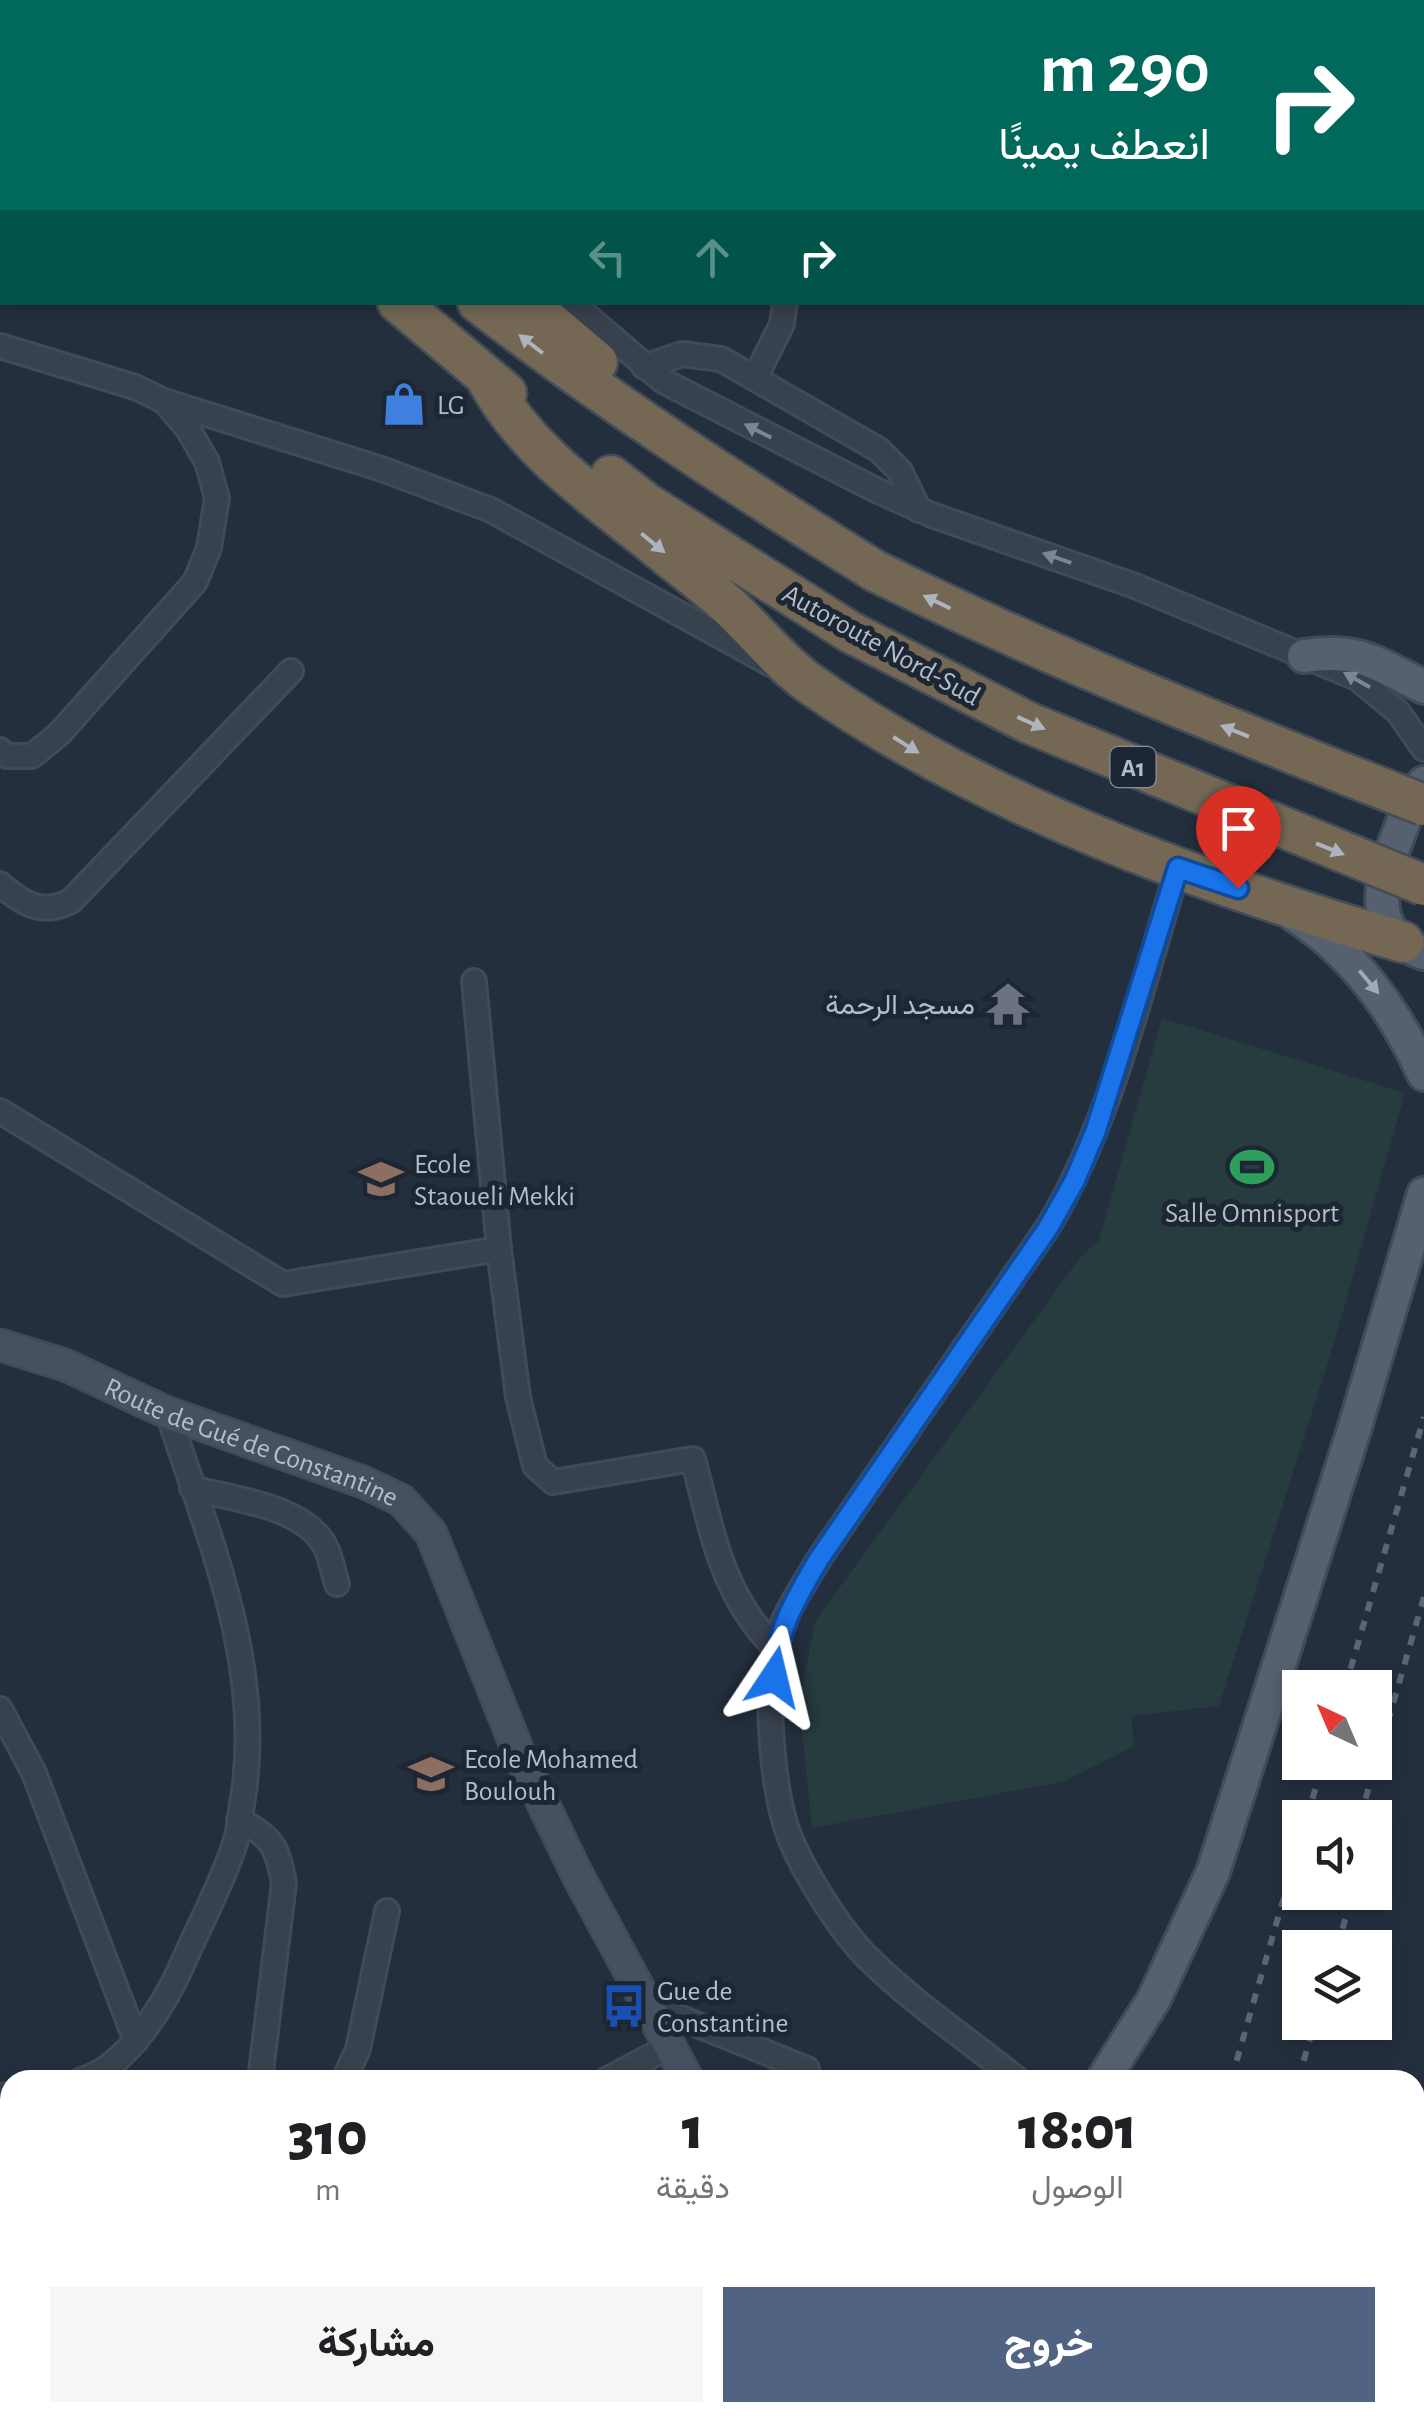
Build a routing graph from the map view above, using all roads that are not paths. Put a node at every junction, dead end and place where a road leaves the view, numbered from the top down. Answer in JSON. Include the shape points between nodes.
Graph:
{"nodes":[{"id":1,"x":402,"y":305,"type":"edge"},
{"id":2,"x":482,"y":305,"type":"edge"},
{"id":3,"x":530,"y":305,"type":"edge"},
{"id":4,"x":574,"y":305,"type":"edge"},
{"id":5,"x":602,"y":305,"type":"edge"},
{"id":6,"x":785,"y":305,"type":"edge"},
{"id":7,"x":613,"y":338,"type":"junction"},
{"id":8,"x":0,"y":346,"type":"edge"},
{"id":9,"x":644,"y":367,"type":"junction"},
{"id":10,"x":486,"y":377,"type":"junction"},
{"id":11,"x":755,"y":378,"type":"junction"},
{"id":12,"x":164,"y":402,"type":"junction"},
{"id":13,"x":642,"y":421,"type":"junction"},
{"id":14,"x":920,"y":510,"type":"junction"},
{"id":15,"x":1304,"y":656,"type":"junction"},
{"id":16,"x":291,"y":671,"type":"dead end"},
{"id":17,"x":805,"y":680,"type":"junction"},
{"id":18,"x":1424,"y":687,"type":"edge"},
{"id":19,"x":1424,"y":749,"type":"edge"},
{"id":20,"x":0,"y":750,"type":"edge"},
{"id":21,"x":1424,"y":784,"type":"edge"},
{"id":22,"x":1424,"y":805,"type":"edge"},
{"id":23,"x":1178,"y":868,"type":"junction"},
{"id":24,"x":0,"y":884,"type":"edge"},
{"id":25,"x":1424,"y":885,"type":"edge"},
{"id":26,"x":1268,"y":898,"type":"junction"},
{"id":27,"x":1416,"y":955,"type":"edge"},
{"id":28,"x":474,"y":981,"type":"dead end"},
{"id":29,"x":1424,"y":1074,"type":"edge"},
{"id":30,"x":0,"y":1111,"type":"edge"},
{"id":31,"x":1424,"y":1194,"type":"edge"},
{"id":32,"x":499,"y":1249,"type":"junction"},
{"id":33,"x":0,"y":1344,"type":"edge"},
{"id":34,"x":168,"y":1413,"type":"junction"},
{"id":35,"x":192,"y":1488,"type":"junction"},
{"id":36,"x":336,"y":1584,"type":"dead end"},
{"id":37,"x":775,"y":1648,"type":"junction"},
{"id":38,"x":0,"y":1709,"type":"edge"},
{"id":39,"x":239,"y":1820,"type":"junction"},
{"id":40,"x":387,"y":1911,"type":"dead end"},
{"id":41,"x":646,"y":2004,"type":"junction"},
{"id":42,"x":136,"y":2041,"type":"junction"},
{"id":43,"x":670,"y":2046,"type":"junction"},
{"id":44,"x":807,"y":2069,"type":"dead end"},
{"id":45,"x":102,"y":2070,"type":"edge"},
{"id":46,"x":261,"y":2070,"type":"edge"},
{"id":47,"x":349,"y":2070,"type":"edge"},
{"id":48,"x":625,"y":2070,"type":"edge"},
{"id":49,"x":683,"y":2070,"type":"edge"},
{"id":50,"x":1006,"y":2070,"type":"edge"},
{"id":51,"x":1109,"y":2070,"type":"edge"}],
"edges":[{"from":1,"to":10,"type":"highway","name":"Autoroute Nord-Sud","number":"A1"},
{"from":13,"to":2,"type":"highway","one_way":true},
{"from":3,"to":13,"type":"highway","via":[[600,364]]},
{"from":4,"to":7,"type":"street"},
{"from":5,"to":7,"type":"street"},
{"from":6,"to":11,"type":"street"},
{"from":7,"to":9,"type":"street"},
{"from":8,"to":12,"type":"street"},
{"from":9,"to":11,"type":"street","via":[[702,354]]},
{"from":14,"to":9,"type":"street","one_way":true},
{"from":10,"to":17,"type":"highway","one_way":true,"via":[[534,445],[727,604]]},
{"from":10,"to":25,"type":"highway","name":"Autoroute Nord-Sud","number":"A1","one_way":true,"bridge":true,"via":[[647,504],[850,632],[1029,723]]},
{"from":11,"to":14,"type":"street","via":[[879,450]]},
{"from":12,"to":17,"type":"street","via":[[382,468],[491,510]]},
{"from":12,"to":20,"type":"street","via":[[207,462],[217,498],[195,582],[59,734],[32,756]]},
{"from":22,"to":13,"type":"highway","one_way":true,"bridge":true,"via":[[996,630],[876,571]]},
{"from":15,"to":14,"type":"street","one_way":true,"via":[[1135,586]]},
{"from":15,"to":18,"type":"main road","via":[[1358,655]]},
{"from":19,"to":15,"type":"street","one_way":true,"via":[[1370,686]]},
{"from":16,"to":24,"type":"street","via":[[71,901],[36,908]]},
{"from":17,"to":23,"type":"highway","one_way":true,"via":[[971,781]]},
{"from":21,"to":27,"type":"main road","via":[[1411,801],[1380,891],[1390,928]]},
{"from":23,"to":26,"type":"highway"},
{"from":23,"to":37,"type":"street","via":[[1075,1180],[819,1559]]},
{"from":26,"to":27,"type":"highway"},
{"from":26,"to":29,"type":"main road","one_way":true,"via":[[1346,955],[1396,1018]]},
{"from":28,"to":32,"type":"street"},
{"from":30,"to":32,"type":"street","via":[[283,1284]]},
{"from":31,"to":51,"type":"main road","via":[[1213,1872],[1154,1999]]},
{"from":32,"to":37,"type":"street","via":[[518,1397],[535,1466],[553,1482],[693,1460],[727,1580]]},
{"from":33,"to":34,"type":"main road","name":"Route de Gué de Constantine","via":[[65,1365]]},
{"from":34,"to":35,"type":"street"},
{"from":34,"to":41,"type":"main road","name":"Route de Gué de Constantine","via":[[363,1482],[401,1500],[431,1533],[520,1756]]},
{"from":35,"to":36,"type":"street","via":[[291,1514],[325,1546]]},
{"from":35,"to":39,"type":"street","via":[[231,1603],[248,1691],[249,1758]]},
{"from":37,"to":50,"type":"street","via":[[776,1778],[790,1836],[816,1888],[868,1958]]},
{"from":38,"to":42,"type":"street","via":[[34,1773]]},
{"from":39,"to":42,"type":"street","via":[[236,1842],[167,2000]]},
{"from":39,"to":46,"type":"street","via":[[263,1832],[278,1852],[284,1883]]},
{"from":40,"to":47,"type":"street"},
{"from":41,"to":43,"type":"main road","name":"Route de Gué de Constantine"},
{"from":41,"to":44,"type":"street"},
{"from":42,"to":45,"type":"street"},
{"from":43,"to":48,"type":"street"},
{"from":43,"to":49,"type":"main road","name":"Route de Gué de Constantine"}]}
